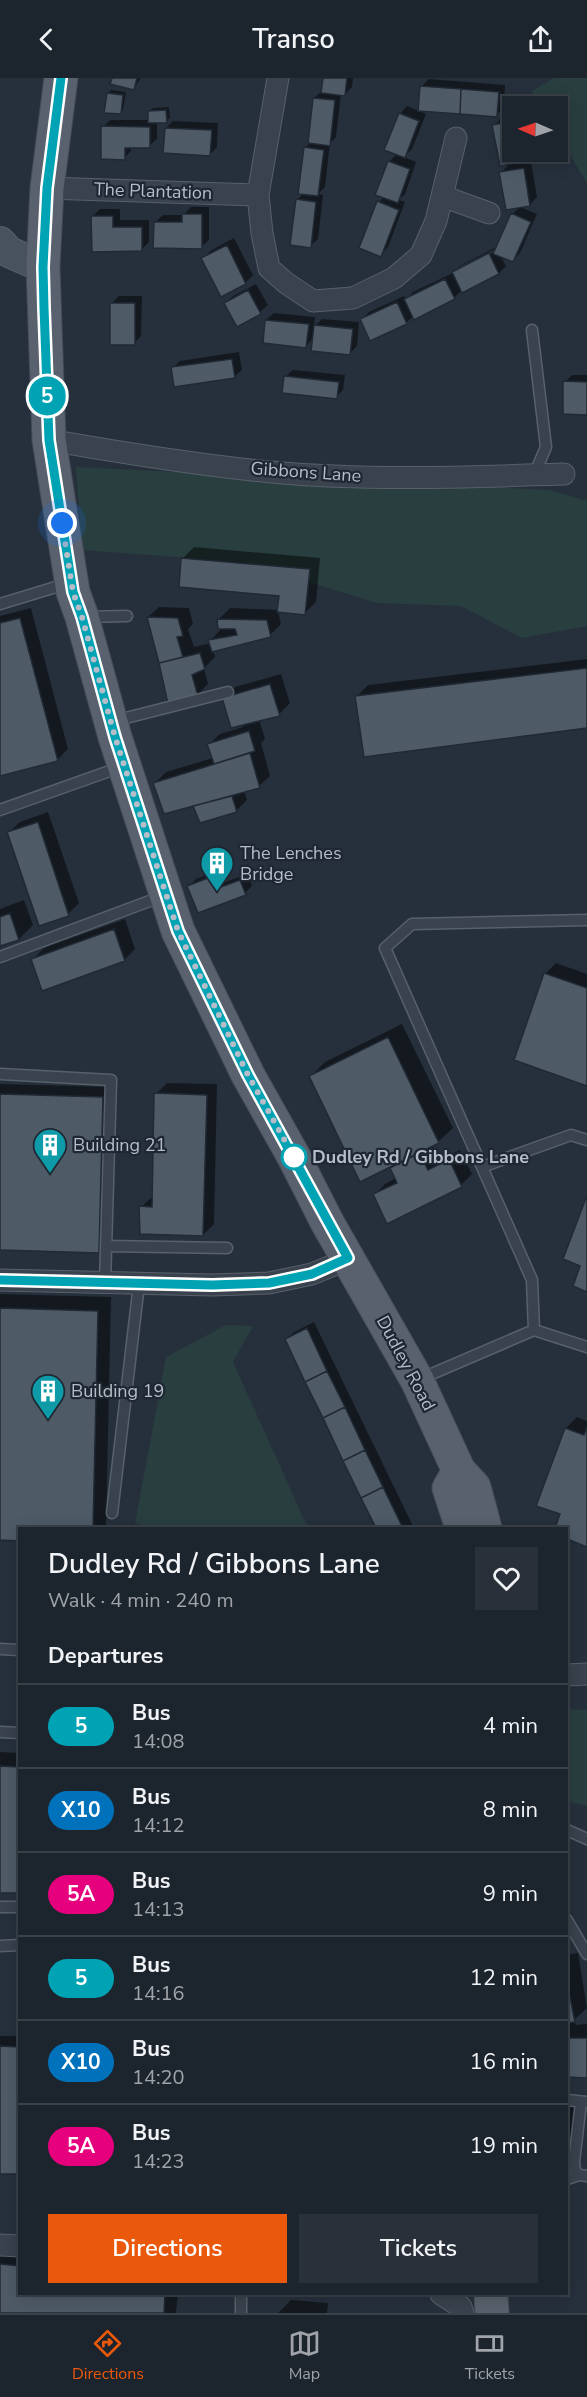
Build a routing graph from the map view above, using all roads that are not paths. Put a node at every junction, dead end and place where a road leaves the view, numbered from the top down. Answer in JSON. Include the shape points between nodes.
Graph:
{"nodes":[{"id":1,"x":61,"y":78,"type":"edge"},
{"id":2,"x":278,"y":78,"type":"edge"},
{"id":3,"x":456,"y":138,"type":"dead end"},
{"id":4,"x":47,"y":188,"type":"junction"},
{"id":5,"x":258,"y":195,"type":"junction"},
{"id":6,"x":442,"y":196,"type":"junction"},
{"id":7,"x":489,"y":213,"type":"dead end"},
{"id":8,"x":0,"y":242,"type":"edge"},
{"id":9,"x":43,"y":267,"type":"junction"},
{"id":10,"x":532,"y":330,"type":"dead end"},
{"id":11,"x":49,"y":440,"type":"junction"},
{"id":12,"x":564,"y":474,"type":"dead end"},
{"id":13,"x":534,"y":475,"type":"junction"},
{"id":14,"x":72,"y":582,"type":"junction"},
{"id":15,"x":0,"y":604,"type":"edge"},
{"id":16,"x":127,"y":616,"type":"dead end"},
{"id":17,"x":82,"y":617,"type":"junction"},
{"id":18,"x":228,"y":692,"type":"dead end"},
{"id":19,"x":111,"y":722,"type":"junction"},
{"id":20,"x":125,"y":766,"type":"junction"},
{"id":21,"x":0,"y":810,"type":"edge"},
{"id":22,"x":166,"y":895,"type":"junction"},
{"id":23,"x":587,"y":920,"type":"edge"},
{"id":24,"x":0,"y":957,"type":"edge"},
{"id":25,"x":0,"y":1074,"type":"edge"},
{"id":26,"x":587,"y":1140,"type":"edge"},
{"id":27,"x":482,"y":1167,"type":"junction"},
{"id":28,"x":106,"y":1246,"type":"junction"},
{"id":29,"x":227,"y":1248,"type":"dead end"},
{"id":30,"x":348,"y":1258,"type":"junction"},
{"id":31,"x":0,"y":1280,"type":"edge"},
{"id":32,"x":105,"y":1283,"type":"junction"},
{"id":33,"x":139,"y":1284,"type":"junction"},
{"id":34,"x":534,"y":1330,"type":"junction"},
{"id":35,"x":587,"y":1347,"type":"edge"},
{"id":36,"x":417,"y":1380,"type":"junction"},
{"id":37,"x":459,"y":1471,"type":"junction"},
{"id":38,"x":112,"y":1513,"type":"dead end"},
{"id":39,"x":462,"y":1527,"type":"edge"},
{"id":40,"x":485,"y":1527,"type":"edge"},
{"id":41,"x":0,"y":1649,"type":"edge"},
{"id":42,"x":18,"y":1650,"type":"edge"},
{"id":43,"x":587,"y":1674,"type":"edge"},
{"id":44,"x":568,"y":1675,"type":"edge"},
{"id":45,"x":0,"y":1732,"type":"edge"},
{"id":46,"x":18,"y":1733,"type":"edge"},
{"id":47,"x":568,"y":1830,"type":"edge"},
{"id":48,"x":587,"y":1839,"type":"edge"},
{"id":49,"x":0,"y":1907,"type":"edge"},
{"id":50,"x":18,"y":1907,"type":"edge"},
{"id":51,"x":568,"y":1922,"type":"edge"},
{"id":52,"x":0,"y":1946,"type":"edge"},
{"id":53,"x":18,"y":1946,"type":"edge"},
{"id":54,"x":587,"y":1954,"type":"edge"},
{"id":55,"x":568,"y":2100,"type":"edge"},
{"id":56,"x":584,"y":2102,"type":"edge"},
{"id":57,"x":583,"y":2175,"type":"edge"},
{"id":58,"x":568,"y":2179,"type":"edge"},
{"id":59,"x":0,"y":2245,"type":"edge"},
{"id":60,"x":18,"y":2246,"type":"edge"},
{"id":61,"x":241,"y":2295,"type":"edge"},
{"id":62,"x":443,"y":2295,"type":"edge"},
{"id":63,"x":491,"y":2295,"type":"edge"},
{"id":64,"x":241,"y":2313,"type":"edge"},
{"id":65,"x":464,"y":2313,"type":"edge"},
{"id":66,"x":492,"y":2313,"type":"edge"}],
"edges":[{"from":1,"to":4,"type":"main road","name":"Dudley Road"},
{"from":2,"to":5,"type":"street"},
{"from":3,"to":6,"type":"street"},
{"from":4,"to":5,"type":"street","name":"The Plantation"},
{"from":4,"to":9,"type":"main road","name":"Dudley Road"},
{"from":5,"to":6,"type":"street","via":[[269,268],[313,301],[353,297],[394,278],[420,255],[436,221]]},
{"from":6,"to":7,"type":"street"},
{"from":8,"to":9,"type":"street","via":[[9,252]]},
{"from":9,"to":11,"type":"main road","name":"Dudley Road"},
{"from":10,"to":13,"type":"lane","via":[[546,447]]},
{"from":11,"to":13,"type":"street","name":"Gibbons Lane","via":[[272,472],[399,478]]},
{"from":11,"to":14,"type":"main road","name":"Dudley Road"},
{"from":12,"to":13,"type":"street","name":"Gibbons Lane"},
{"from":14,"to":15,"type":"lane"},
{"from":14,"to":17,"type":"main road","name":"Dudley Road"},
{"from":16,"to":17,"type":"lane"},
{"from":17,"to":19,"type":"main road","name":"Dudley Road"},
{"from":18,"to":19,"type":"lane"},
{"from":19,"to":20,"type":"main road","name":"Dudley Road"},
{"from":20,"to":21,"type":"lane"},
{"from":20,"to":22,"type":"main road","name":"Dudley Road"},
{"from":22,"to":24,"type":"lane"},
{"from":22,"to":30,"type":"main road","name":"Dudley Road","via":[[178,931],[248,1075]]},
{"from":23,"to":27,"type":"lane","via":[[412,924],[386,948]]},
{"from":25,"to":28,"type":"lane","via":[[111,1080]]},
{"from":26,"to":27,"type":"lane","via":[[571,1135]]},
{"from":27,"to":34,"type":"lane","via":[[532,1280]]},
{"from":28,"to":29,"type":"lane"},
{"from":28,"to":32,"type":"lane"},
{"from":30,"to":33,"type":"street","via":[[312,1274],[269,1283]]},
{"from":30,"to":36,"type":"main road","name":"Dudley Road"},
{"from":31,"to":32,"type":"street"},
{"from":32,"to":33,"type":"street"},
{"from":33,"to":38,"type":"lane"},
{"from":34,"to":35,"type":"lane"},
{"from":34,"to":36,"type":"lane"},
{"from":36,"to":37,"type":"main road","name":"Dudley Road"},
{"from":37,"to":39,"type":"main road","via":[[449,1488]]},
{"from":37,"to":40,"type":"main road","name":"Dudley Road","via":[[474,1486]]},
{"from":41,"to":42,"type":"lane"},
{"from":43,"to":44,"type":"street"},
{"from":45,"to":46,"type":"lane"},
{"from":47,"to":48,"type":"lane"},
{"from":49,"to":50,"type":"lane"},
{"from":51,"to":54,"type":"lane"},
{"from":52,"to":53,"type":"lane"},
{"from":55,"to":56,"type":"lane"},
{"from":56,"to":57,"type":"lane","via":[[574,2162],[575,2169]]},
{"from":57,"to":58,"type":"lane"},
{"from":59,"to":60,"type":"street"},
{"from":61,"to":64,"type":"lane"},
{"from":62,"to":65,"type":"street"},
{"from":63,"to":66,"type":"main road"}]}
